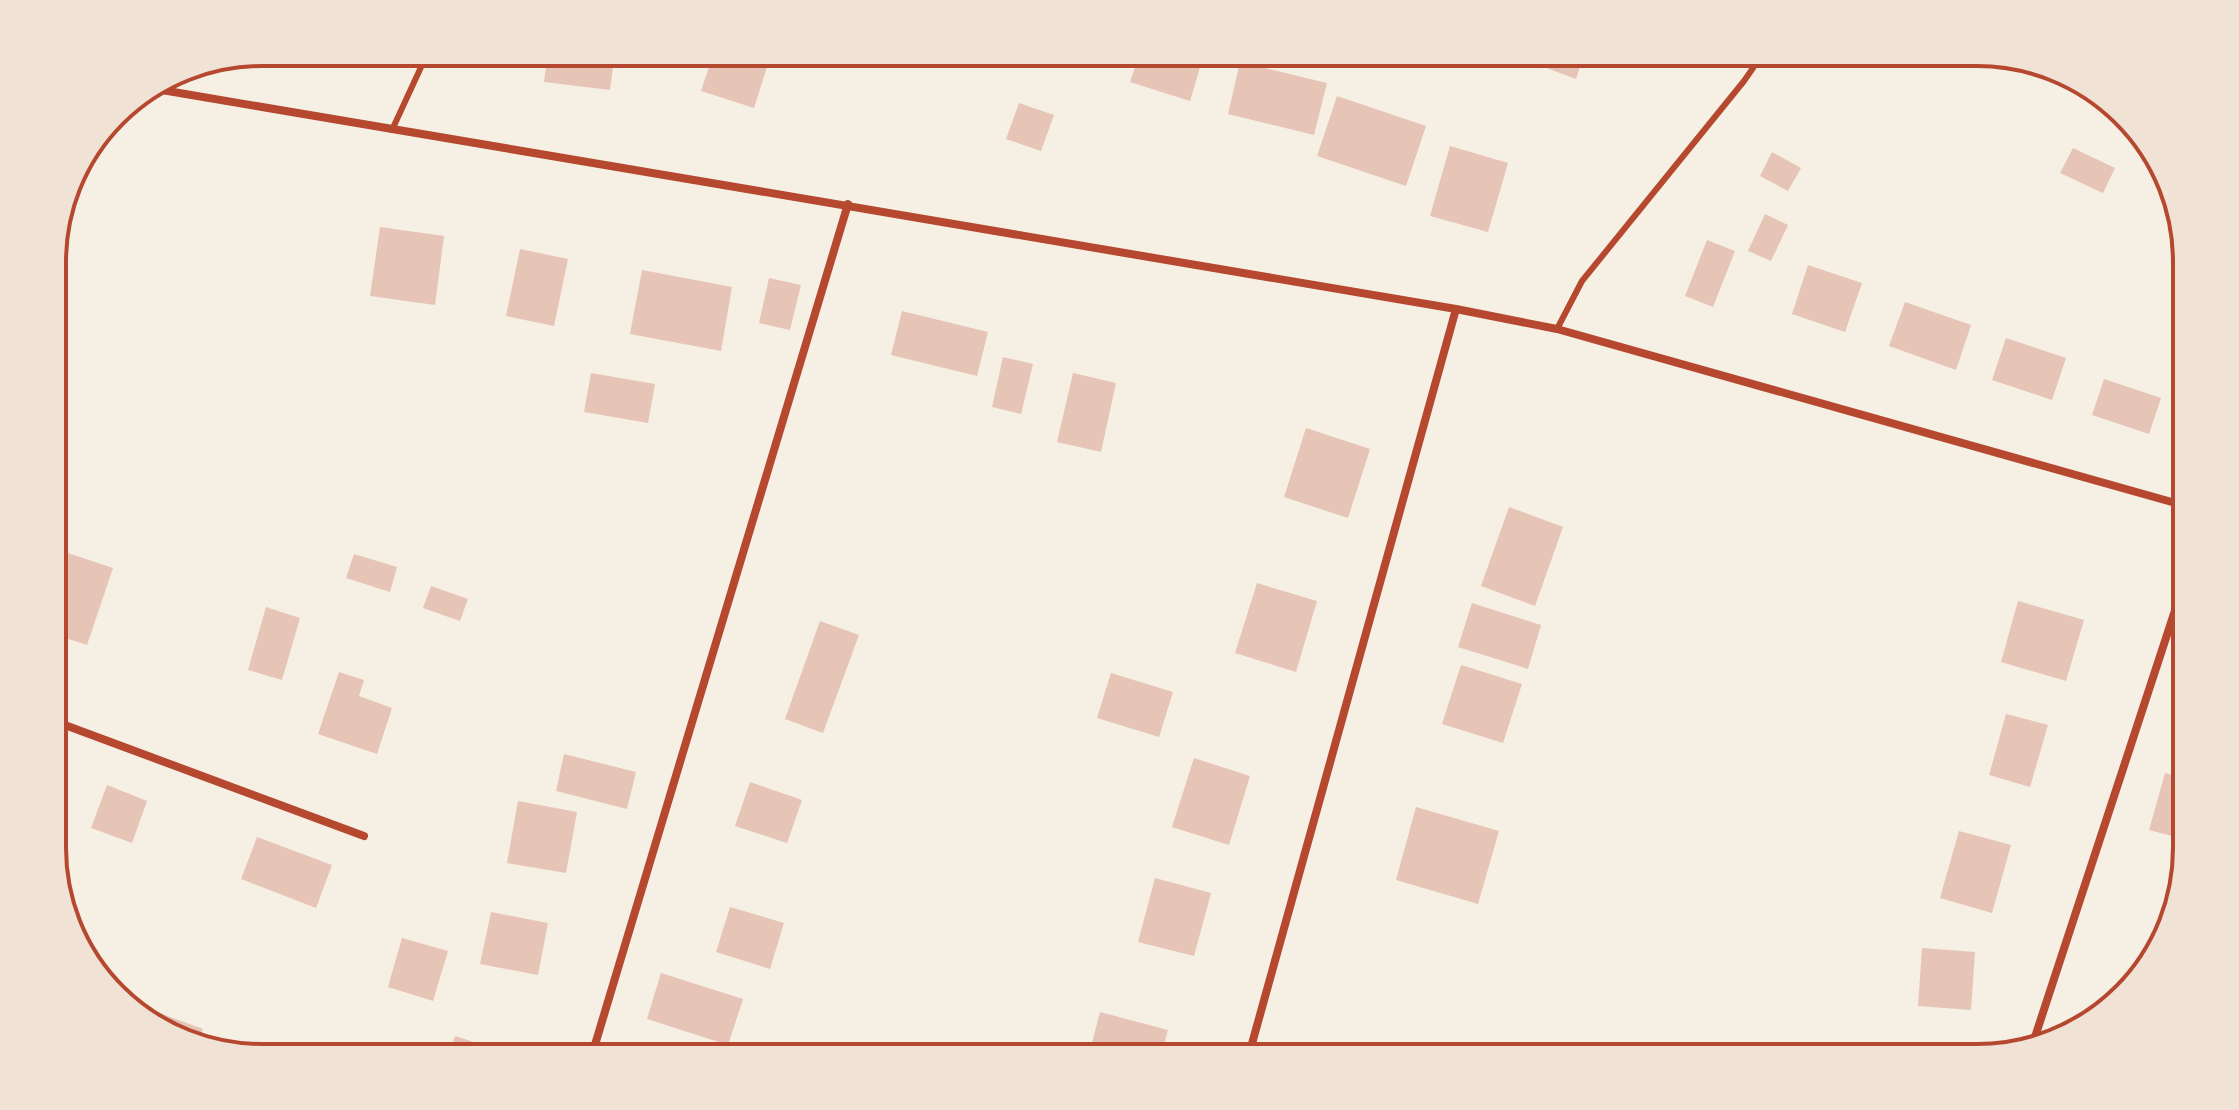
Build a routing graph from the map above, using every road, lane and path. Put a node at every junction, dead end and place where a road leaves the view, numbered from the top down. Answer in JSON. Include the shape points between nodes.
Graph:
{"nodes":[{"id":1,"x":422,"y":66,"type":"edge"},
{"id":2,"x":1754,"y":66,"type":"edge"},
{"id":3,"x":167,"y":91,"type":"edge"},
{"id":4,"x":392,"y":130,"type":"junction"},
{"id":5,"x":848,"y":204,"type":"junction"},
{"id":6,"x":1456,"y":309,"type":"junction"},
{"id":7,"x":1557,"y":329,"type":"junction"},
{"id":8,"x":2173,"y":502,"type":"edge"},
{"id":9,"x":2173,"y":617,"type":"edge"},
{"id":10,"x":66,"y":725,"type":"edge"},
{"id":11,"x":364,"y":836,"type":"dead end"},
{"id":12,"x":2036,"y":1035,"type":"edge"},
{"id":13,"x":595,"y":1044,"type":"edge"},
{"id":14,"x":1252,"y":1044,"type":"edge"}],
"edges":[{"from":1,"to":4,"type":"lane"},
{"from":2,"to":7,"type":"lane","via":[[1582,281]]},
{"from":3,"to":4,"type":"street"},
{"from":4,"to":5,"type":"street"},
{"from":5,"to":6,"type":"street"},
{"from":5,"to":13,"type":"street"},
{"from":6,"to":7,"type":"street"},
{"from":6,"to":14,"type":"street"},
{"from":7,"to":8,"type":"street"},
{"from":9,"to":12,"type":"street"},
{"from":10,"to":11,"type":"street"}]}
